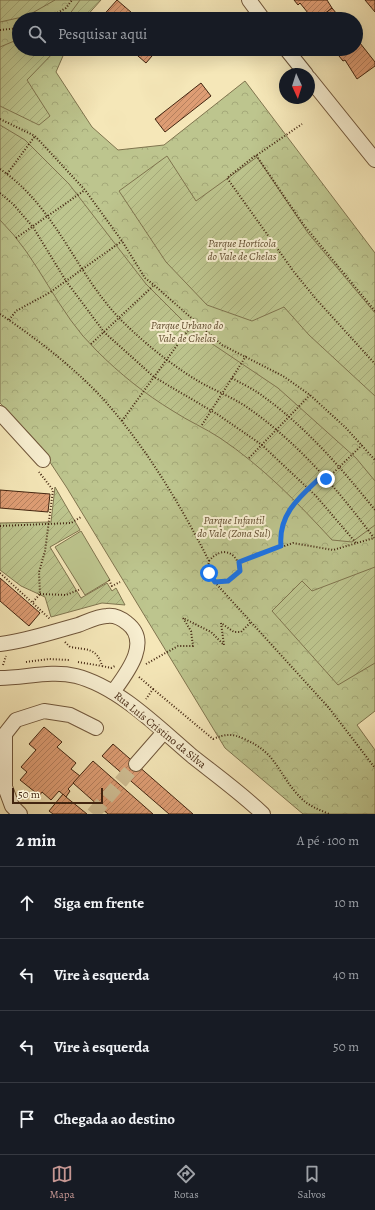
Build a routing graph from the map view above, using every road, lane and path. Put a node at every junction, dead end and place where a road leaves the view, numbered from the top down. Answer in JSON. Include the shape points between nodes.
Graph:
{"nodes":[{"id":1,"x":72,"y":0,"type":"edge"},
{"id":2,"x":249,"y":2,"type":"edge"},
{"id":3,"x":59,"y":12,"type":"edge"},
{"id":4,"x":257,"y":12,"type":"edge"},
{"id":5,"x":12,"y":29,"type":"edge"},
{"id":6,"x":0,"y":30,"type":"edge"},
{"id":7,"x":292,"y":56,"type":"edge"},
{"id":8,"x":301,"y":68,"type":"edge"},
{"id":9,"x":315,"y":85,"type":"edge"},
{"id":10,"x":0,"y":119,"type":"edge"},
{"id":11,"x":302,"y":124,"type":"dead end"},
{"id":12,"x":35,"y":136,"type":"junction"},
{"id":13,"x":256,"y":155,"type":"junction"},
{"id":14,"x":375,"y":160,"type":"edge"},
{"id":15,"x":0,"y":169,"type":"edge"},
{"id":16,"x":7,"y":174,"type":"junction"},
{"id":17,"x":85,"y":190,"type":"junction"},
{"id":18,"x":0,"y":193,"type":"edge"},
{"id":19,"x":48,"y":216,"type":"junction"},
{"id":20,"x":32,"y":226,"type":"junction"},
{"id":21,"x":16,"y":238,"type":"dead end"},
{"id":22,"x":122,"y":241,"type":"junction"},
{"id":23,"x":82,"y":269,"type":"junction"},
{"id":24,"x":66,"y":281,"type":"junction"},
{"id":25,"x":154,"y":285,"type":"junction"},
{"id":26,"x":375,"y":311,"type":"edge"},
{"id":27,"x":0,"y":314,"type":"edge"},
{"id":28,"x":119,"y":318,"type":"junction"},
{"id":29,"x":9,"y":320,"type":"junction"},
{"id":30,"x":194,"y":322,"type":"junction"},
{"id":31,"x":104,"y":332,"type":"junction"},
{"id":32,"x":91,"y":344,"type":"dead end"},
{"id":33,"x":246,"y":356,"type":"junction"},
{"id":34,"x":167,"y":360,"type":"junction"},
{"id":35,"x":375,"y":364,"type":"edge"},
{"id":36,"x":154,"y":377,"type":"junction"},
{"id":37,"x":232,"y":378,"type":"junction"},
{"id":38,"x":223,"y":393,"type":"junction"},
{"id":39,"x":310,"y":395,"type":"junction"},
{"id":40,"x":212,"y":410,"type":"junction"},
{"id":41,"x":0,"y":413,"type":"edge"},
{"id":42,"x":290,"y":418,"type":"junction"},
{"id":43,"x":122,"y":421,"type":"junction"},
{"id":44,"x":202,"y":425,"type":"dead end"},
{"id":45,"x":277,"y":431,"type":"junction"},
{"id":46,"x":262,"y":445,"type":"junction"},
{"id":47,"x":362,"y":446,"type":"junction"},
{"id":48,"x":249,"y":458,"type":"dead end"},
{"id":49,"x":375,"y":460,"type":"edge"},
{"id":50,"x":39,"y":463,"type":"joint"},
{"id":51,"x":340,"y":466,"type":"junction"},
{"id":52,"x":323,"y":475,"type":"junction"},
{"id":53,"x":326,"y":479,"type":"junction"},
{"id":54,"x":309,"y":489,"type":"junction"},
{"id":55,"x":375,"y":510,"type":"edge"},
{"id":56,"x":81,"y":517,"type":"dead end"},
{"id":57,"x":49,"y":525,"type":"junction"},
{"id":58,"x":0,"y":526,"type":"edge"},
{"id":59,"x":375,"y":538,"type":"edge"},
{"id":60,"x":357,"y":544,"type":"junction"},
{"id":61,"x":281,"y":546,"type":"junction"},
{"id":62,"x":209,"y":561,"type":"junction"},
{"id":63,"x":239,"y":562,"type":"junction"},
{"id":64,"x":0,"y":573,"type":"edge"},
{"id":65,"x":109,"y":580,"type":"dead end"},
{"id":66,"x":120,"y":582,"type":"dead end"},
{"id":67,"x":215,"y":582,"type":"junction"},
{"id":68,"x":81,"y":588,"type":"dead end"},
{"id":69,"x":40,"y":594,"type":"junction"},
{"id":70,"x":33,"y":602,"type":"junction"},
{"id":71,"x":53,"y":618,"type":"dead end"},
{"id":72,"x":251,"y":622,"type":"junction"},
{"id":73,"x":0,"y":644,"type":"edge"},
{"id":74,"x":144,"y":666,"type":"dead end"},
{"id":75,"x":0,"y":678,"type":"edge"},
{"id":76,"x":20,"y":678,"type":"junction"},
{"id":77,"x":0,"y":688,"type":"edge"},
{"id":78,"x":153,"y":689,"type":"dead end"},
{"id":79,"x":113,"y":692,"type":"junction"},
{"id":80,"x":96,"y":728,"type":"dead end"},
{"id":81,"x":164,"y":732,"type":"junction"},
{"id":82,"x":136,"y":764,"type":"tunnel mouth"},
{"id":83,"x":375,"y":768,"type":"edge"},
{"id":84,"x":20,"y":814,"type":"edge"},
{"id":85,"x":263,"y":814,"type":"edge"},
{"id":86,"x":329,"y":814,"type":"edge"}],
"edges":[{"from":1,"to":3,"type":"path"},
{"from":2,"to":4,"type":"street"},
{"from":5,"to":6,"type":"path"},
{"from":7,"to":8,"type":"street"},
{"from":9,"to":14,"type":"street"},
{"from":10,"to":12,"type":"path"},
{"from":11,"to":13,"type":"path"},
{"from":12,"to":16,"type":"path"},
{"from":12,"to":17,"type":"path"},
{"from":13,"to":26,"type":"path","via":[[304,224]]},
{"from":13,"to":35,"type":"path","via":[[227,178],[294,272]]},
{"from":15,"to":16,"type":"path"},
{"from":16,"to":19,"type":"path","via":[[23,186]]},
{"from":17,"to":19,"type":"path"},
{"from":17,"to":22,"type":"path"},
{"from":18,"to":20,"type":"path"},
{"from":19,"to":20,"type":"path"},
{"from":19,"to":23,"type":"path"},
{"from":20,"to":21,"type":"path"},
{"from":20,"to":24,"type":"path"},
{"from":22,"to":23,"type":"path"},
{"from":22,"to":25,"type":"path","via":[[145,278]]},
{"from":23,"to":24,"type":"path"},
{"from":23,"to":28,"type":"path"},
{"from":24,"to":29,"type":"path","via":[[16,310]]},
{"from":24,"to":31,"type":"path"},
{"from":25,"to":28,"type":"path"},
{"from":25,"to":30,"type":"path"},
{"from":27,"to":29,"type":"path"},
{"from":28,"to":31,"type":"path"},
{"from":28,"to":34,"type":"path"},
{"from":29,"to":43,"type":"path","via":[[61,360],[104,400]]},
{"from":30,"to":33,"type":"path","via":[[222,345]]},
{"from":30,"to":34,"type":"path"},
{"from":31,"to":32,"type":"path"},
{"from":31,"to":36,"type":"path"},
{"from":33,"to":37,"type":"path"},
{"from":33,"to":39,"type":"path","via":[[283,376]]},
{"from":34,"to":36,"type":"path"},
{"from":34,"to":38,"type":"path","via":[[198,381]]},
{"from":36,"to":40,"type":"path"},
{"from":36,"to":43,"type":"path"},
{"from":37,"to":38,"type":"path"},
{"from":37,"to":42,"type":"path","via":[[263,396]]},
{"from":38,"to":40,"type":"path"},
{"from":38,"to":45,"type":"path","via":[[251,409]]},
{"from":39,"to":42,"type":"path"},
{"from":39,"to":47,"type":"path"},
{"from":40,"to":44,"type":"path"},
{"from":40,"to":46,"type":"path"},
{"from":41,"to":50,"type":"street"},
{"from":42,"to":45,"type":"path"},
{"from":42,"to":51,"type":"path"},
{"from":43,"to":62,"type":"path","via":[[154,464]]},
{"from":45,"to":46,"type":"path"},
{"from":45,"to":52,"type":"path"},
{"from":46,"to":48,"type":"path"},
{"from":46,"to":54,"type":"path"},
{"from":47,"to":49,"type":"path"},
{"from":47,"to":51,"type":"path"},
{"from":50,"to":57,"type":"path","via":[[53,490]]},
{"from":51,"to":53,"type":"path"},
{"from":51,"to":55,"type":"path"},
{"from":52,"to":53,"type":"path"},
{"from":52,"to":54,"type":"path"},
{"from":53,"to":59,"type":"path"},
{"from":54,"to":60,"type":"path"},
{"from":54,"to":61,"type":"path","via":[[289,510],[280,532]]},
{"from":56,"to":57,"type":"path","via":[[71,523]]},
{"from":57,"to":58,"type":"path"},
{"from":57,"to":69,"type":"path","via":[[39,572]]},
{"from":59,"to":60,"type":"path"},
{"from":60,"to":61,"type":"path","via":[[333,550],[299,543]]},
{"from":61,"to":63,"type":"path"},
{"from":62,"to":63,"type":"path","via":[[214,555],[228,552]]},
{"from":62,"to":67,"type":"path","via":[[209,573]]},
{"from":63,"to":67,"type":"path","via":[[240,571],[236,576],[228,581]]},
{"from":64,"to":70,"type":"path"},
{"from":65,"to":66,"type":"path","via":[[112,586]]},
{"from":67,"to":72,"type":"path"},
{"from":68,"to":69,"type":"path","via":[[66,595]]},
{"from":69,"to":70,"type":"path"},
{"from":70,"to":71,"type":"path","via":[[49,619]]},
{"from":72,"to":74,"type":"path","via":[[240,632],[234,632],[221,623],[224,645],[211,632],[183,618],[191,631],[193,646],[178,646]]},
{"from":72,"to":83,"type":"path","via":[[329,708]]},
{"from":73,"to":79,"type":"street","via":[[107,616],[122,619],[132,626],[137,636],[137,646],[134,660]]},
{"from":75,"to":76,"type":"street"},
{"from":76,"to":77,"type":"street"},
{"from":76,"to":79,"type":"street","name":"Rua Luís Cristino da Silva","via":[[47,674],[74,676]]},
{"from":78,"to":86,"type":"path","via":[[213,740],[223,734],[232,734],[260,747],[273,758],[300,798],[313,808]]},
{"from":79,"to":81,"type":"street","name":"Rua Luís Cristino da Silva"},
{"from":80,"to":84,"type":"street","via":[[70,715],[44,711],[16,720],[5,734],[5,786],[12,806]]},
{"from":81,"to":82,"type":"street"},
{"from":81,"to":85,"type":"street","name":"Rua Luís Cristino da Silva"}]}
